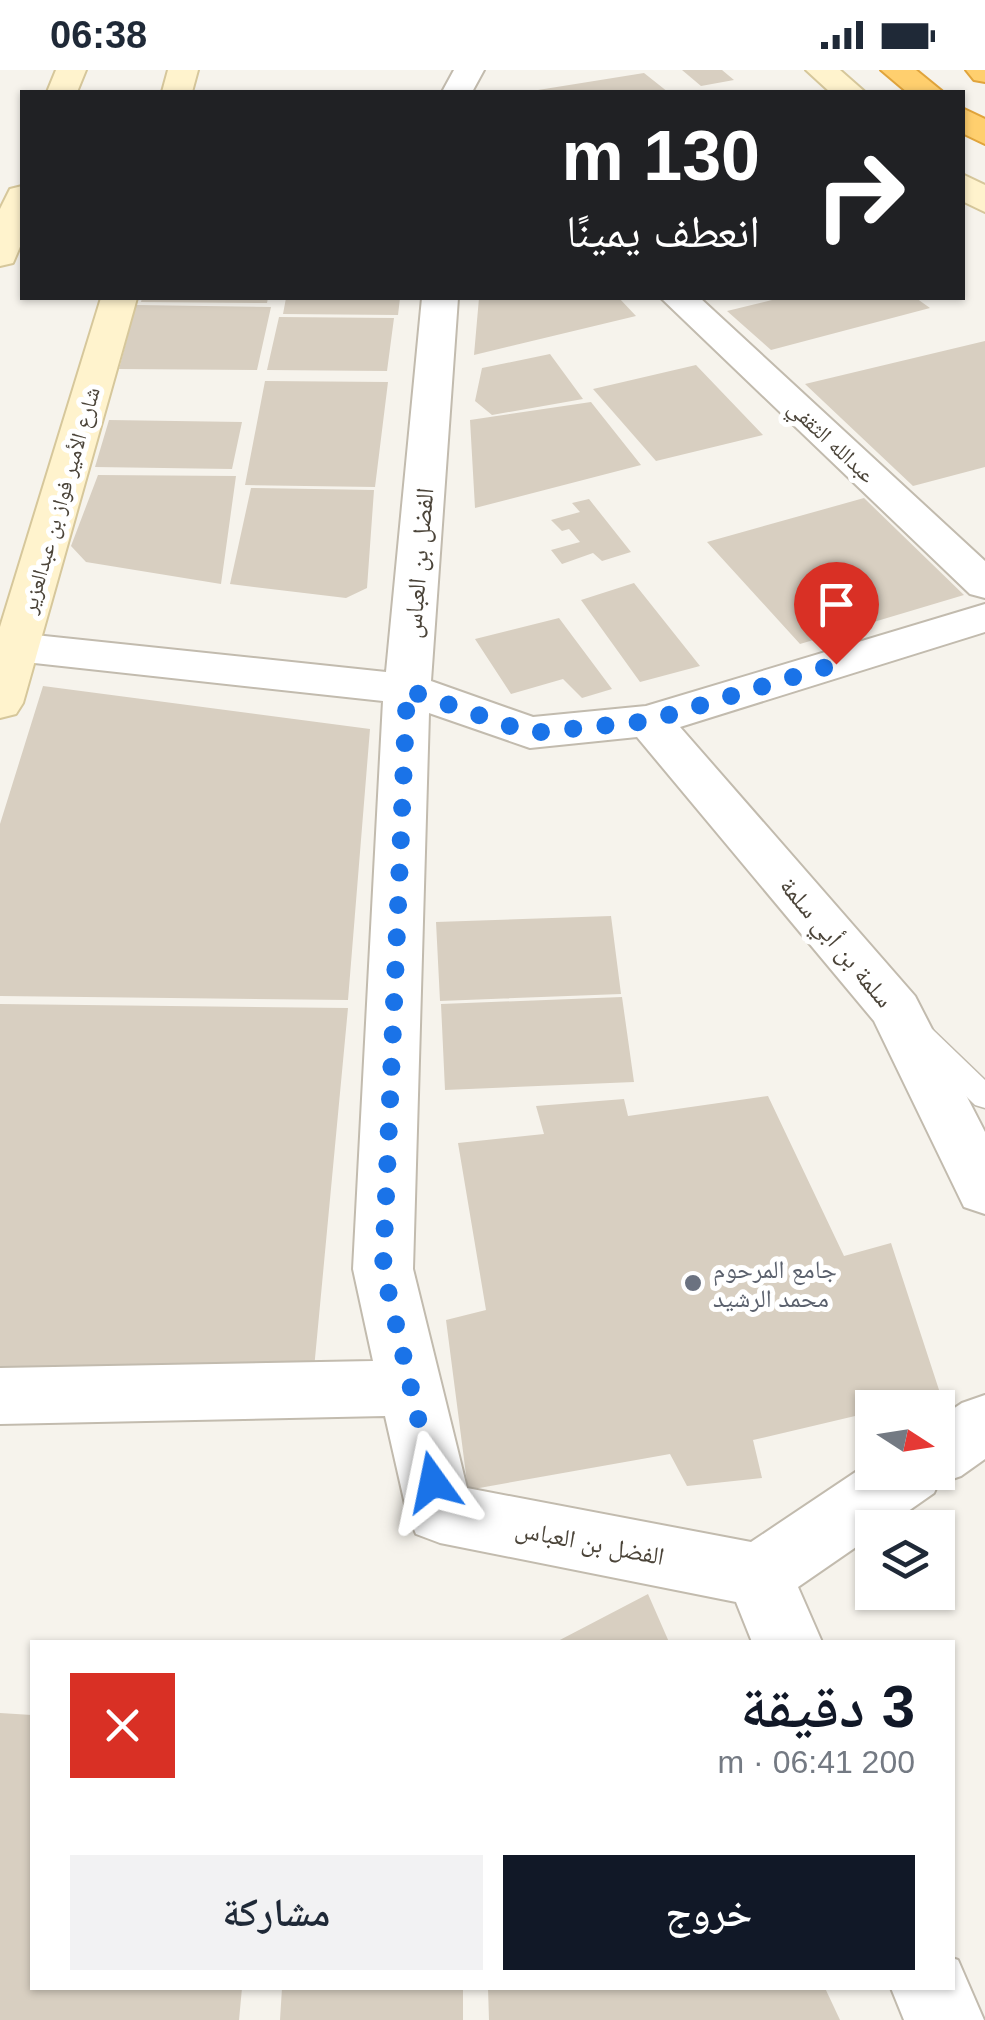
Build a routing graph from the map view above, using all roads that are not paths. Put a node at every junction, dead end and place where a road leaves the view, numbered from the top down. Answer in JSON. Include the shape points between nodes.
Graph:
{"nodes":[{"id":1,"x":822,"y":70,"type":"edge"},
{"id":2,"x":896,"y":70,"type":"edge"},
{"id":3,"x":847,"y":90,"type":"edge"},
{"id":4,"x":924,"y":90,"type":"edge"},
{"id":5,"x":965,"y":186,"type":"edge"},
{"id":6,"x":20,"y":201,"type":"edge"},
{"id":7,"x":985,"y":202,"type":"edge"},
{"id":8,"x":0,"y":254,"type":"edge"},
{"id":9,"x":117,"y":300,"type":"edge"},
{"id":10,"x":440,"y":300,"type":"edge"},
{"id":11,"x":681,"y":300,"type":"edge"},
{"id":12,"x":985,"y":585,"type":"edge"},
{"id":13,"x":985,"y":618,"type":"edge"},
{"id":14,"x":16,"y":647,"type":"junction"},
{"id":15,"x":407,"y":690,"type":"junction"},
{"id":16,"x":0,"y":703,"type":"edge"},
{"id":17,"x":649,"y":721,"type":"junction"},
{"id":18,"x":896,"y":1010,"type":"junction"},
{"id":19,"x":985,"y":1097,"type":"edge"},
{"id":20,"x":985,"y":1190,"type":"edge"},
{"id":21,"x":413,"y":1388,"type":"junction"},
{"id":22,"x":0,"y":1396,"type":"edge"},
{"id":23,"x":985,"y":1423,"type":"edge"},
{"id":24,"x":955,"y":1443,"type":"edge"},
{"id":25,"x":884,"y":1490,"type":"edge"},
{"id":26,"x":759,"y":1575,"type":"junction"},
{"id":27,"x":786,"y":1640,"type":"edge"},
{"id":28,"x":931,"y":1990,"type":"edge"},
{"id":29,"x":944,"y":2020,"type":"edge"}],
"edges":[{"from":1,"to":3,"type":"main road"},
{"from":2,"to":4,"type":"highway"},
{"from":5,"to":7,"type":"main road"},
{"from":6,"to":8,"type":"main road"},
{"from":9,"to":14,"type":"main road","name":"شارع الأمير فواز بن عبدالعزير"},
{"from":10,"to":15,"type":"street","name":"الفضل بن العباس"},
{"from":11,"to":12,"type":"street","name":"عبدالله الثقفي"},
{"from":13,"to":17,"type":"street"},
{"from":14,"to":15,"type":"street"},
{"from":14,"to":16,"type":"main road","name":"شارع الأمير فواز بن عبدالعزير"},
{"from":15,"to":17,"type":"street","via":[[530,733]]},
{"from":15,"to":21,"type":"street","name":"الفضل بن العباس","via":[[383,1269]]},
{"from":17,"to":18,"type":"street","name":"سلمة بن أبي سلمة"},
{"from":18,"to":19,"type":"lane"},
{"from":18,"to":20,"type":"street","name":"سلمة بن أبي سلمة"},
{"from":21,"to":22,"type":"street"},
{"from":21,"to":26,"type":"street","name":"الفضل بن العباس","via":[[440,1513]]},
{"from":23,"to":24,"type":"street"},
{"from":25,"to":26,"type":"street"},
{"from":26,"to":27,"type":"street"},
{"from":28,"to":29,"type":"street"}]}
